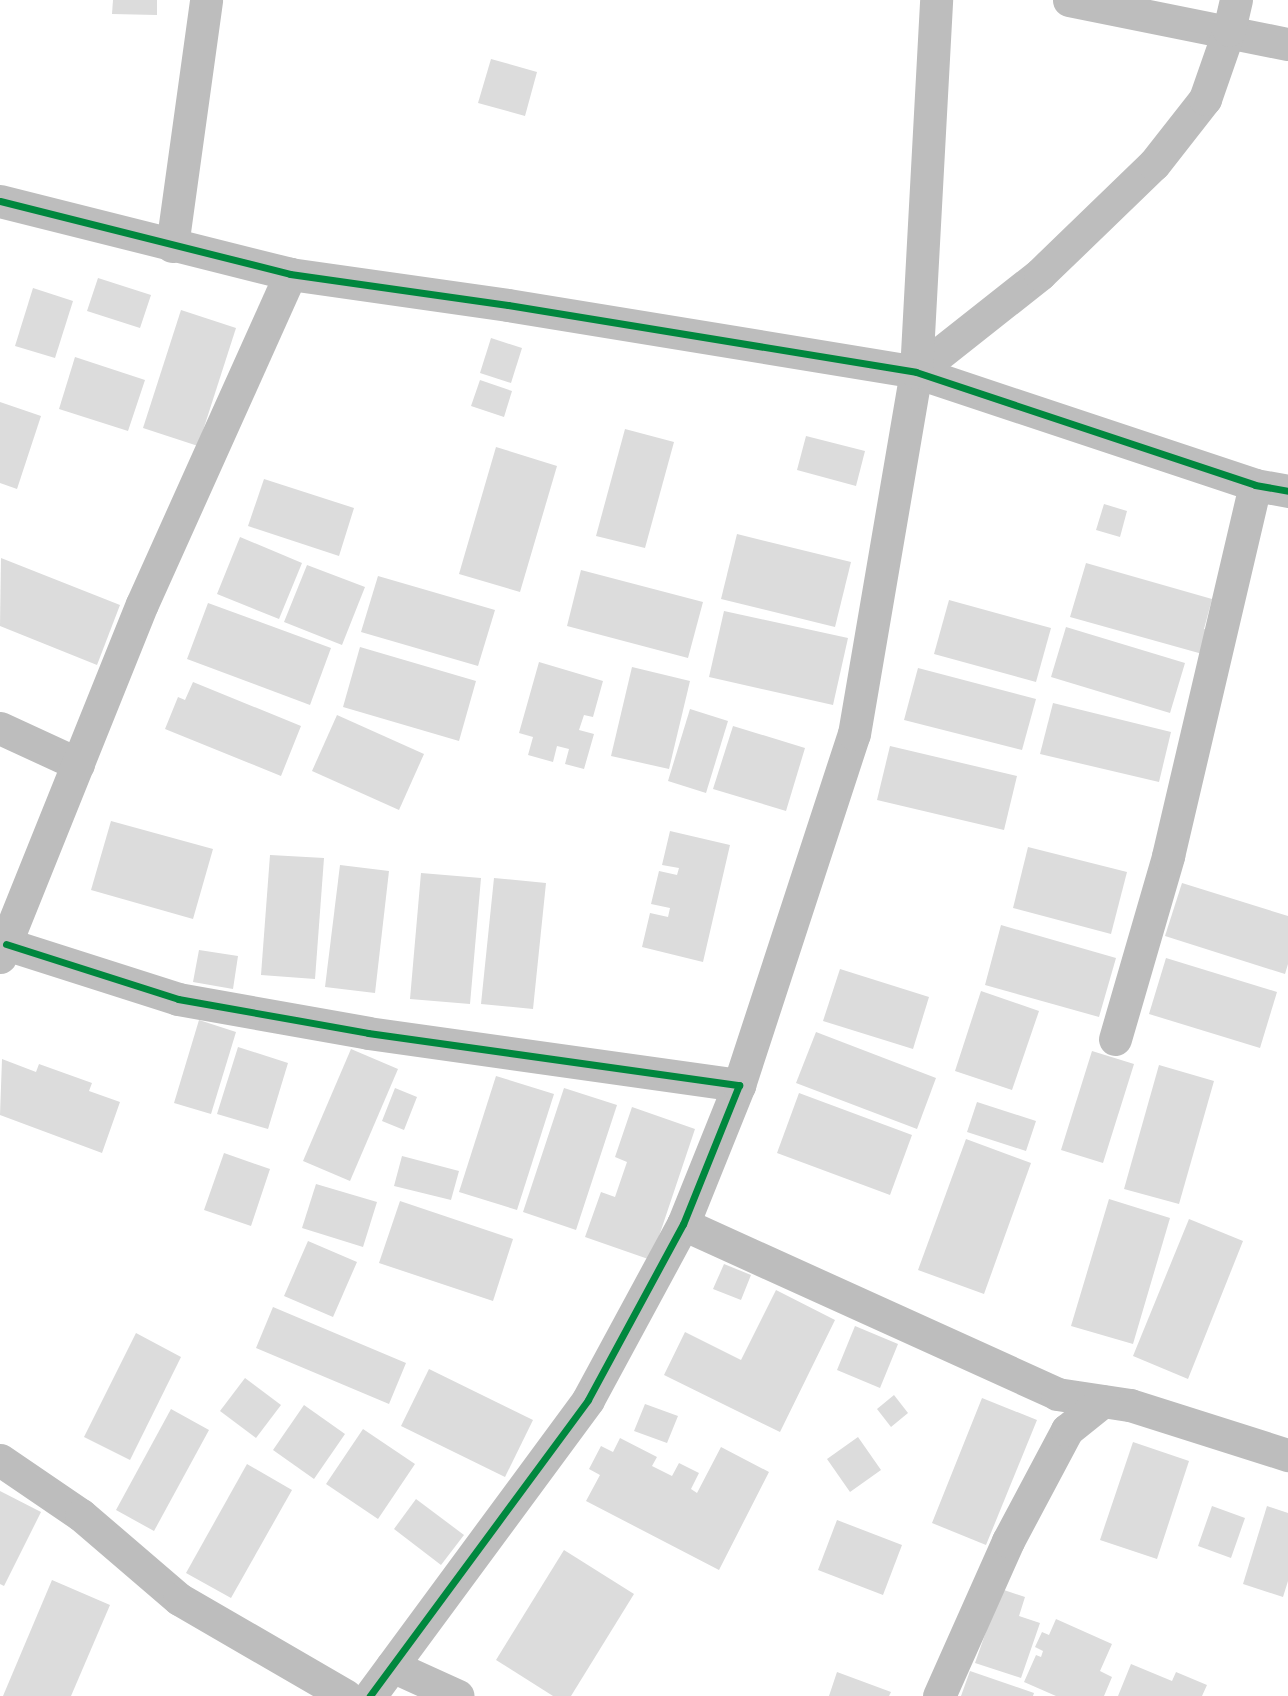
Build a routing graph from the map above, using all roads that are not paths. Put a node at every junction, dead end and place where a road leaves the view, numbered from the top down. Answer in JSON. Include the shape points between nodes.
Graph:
{"nodes":[{"id":1,"x":206,"y":0,"type":"edge"},
{"id":2,"x":936,"y":0,"type":"edge"},
{"id":3,"x":1069,"y":0,"type":"edge"},
{"id":4,"x":1233,"y":15,"type":"edge"},
{"id":5,"x":1288,"y":44,"type":"edge"},
{"id":6,"x":0,"y":201,"type":"edge"},
{"id":7,"x":172,"y":246,"type":"junction"},
{"id":8,"x":290,"y":274,"type":"junction"},
{"id":9,"x":916,"y":372,"type":"junction"},
{"id":10,"x":1255,"y":485,"type":"junction"},
{"id":11,"x":1288,"y":491,"type":"edge"},
{"id":12,"x":0,"y":728,"type":"edge"},
{"id":13,"x":78,"y":764,"type":"junction"},
{"id":14,"x":3,"y":950,"type":"edge"},
{"id":15,"x":1115,"y":1039,"type":"dead end"},
{"id":16,"x":739,"y":1085,"type":"junction"},
{"id":17,"x":683,"y":1224,"type":"junction"},
{"id":18,"x":1103,"y":1401,"type":"junction"},
{"id":19,"x":1288,"y":1455,"type":"edge"},
{"id":20,"x":0,"y":1460,"type":"edge"},
{"id":21,"x":392,"y":1666,"type":"junction"},
{"id":22,"x":346,"y":1696,"type":"edge"},
{"id":23,"x":370,"y":1696,"type":"edge"},
{"id":24,"x":458,"y":1696,"type":"edge"},
{"id":25,"x":939,"y":1696,"type":"edge"}],
"edges":[{"from":1,"to":7,"type":"street"},
{"from":2,"to":9,"type":"street"},
{"from":3,"to":4,"type":"street"},
{"from":4,"to":5,"type":"street"},
{"from":4,"to":9,"type":"street","via":[[1205,99],[1154,164],[1040,274]]},
{"from":6,"to":7,"type":"street"},
{"from":7,"to":8,"type":"street"},
{"from":8,"to":9,"type":"street"},
{"from":8,"to":13,"type":"street","via":[[142,604]]},
{"from":9,"to":10,"type":"street"},
{"from":9,"to":16,"type":"street","via":[[854,734]]},
{"from":10,"to":11,"type":"street"},
{"from":10,"to":15,"type":"street","via":[[1168,856]]},
{"from":12,"to":13,"type":"street"},
{"from":13,"to":14,"type":"street"},
{"from":14,"to":16,"type":"street","via":[[178,999],[368,1033]]},
{"from":16,"to":17,"type":"street"},
{"from":17,"to":18,"type":"street","via":[[1057,1394]]},
{"from":17,"to":21,"type":"street","via":[[588,1400]]},
{"from":18,"to":19,"type":"street","via":[[1130,1405]]},
{"from":18,"to":25,"type":"street","via":[[1067,1430],[1008,1541]]},
{"from":20,"to":22,"type":"street","via":[[81,1515],[179,1599]]},
{"from":21,"to":23,"type":"street"},
{"from":21,"to":24,"type":"street"}]}
